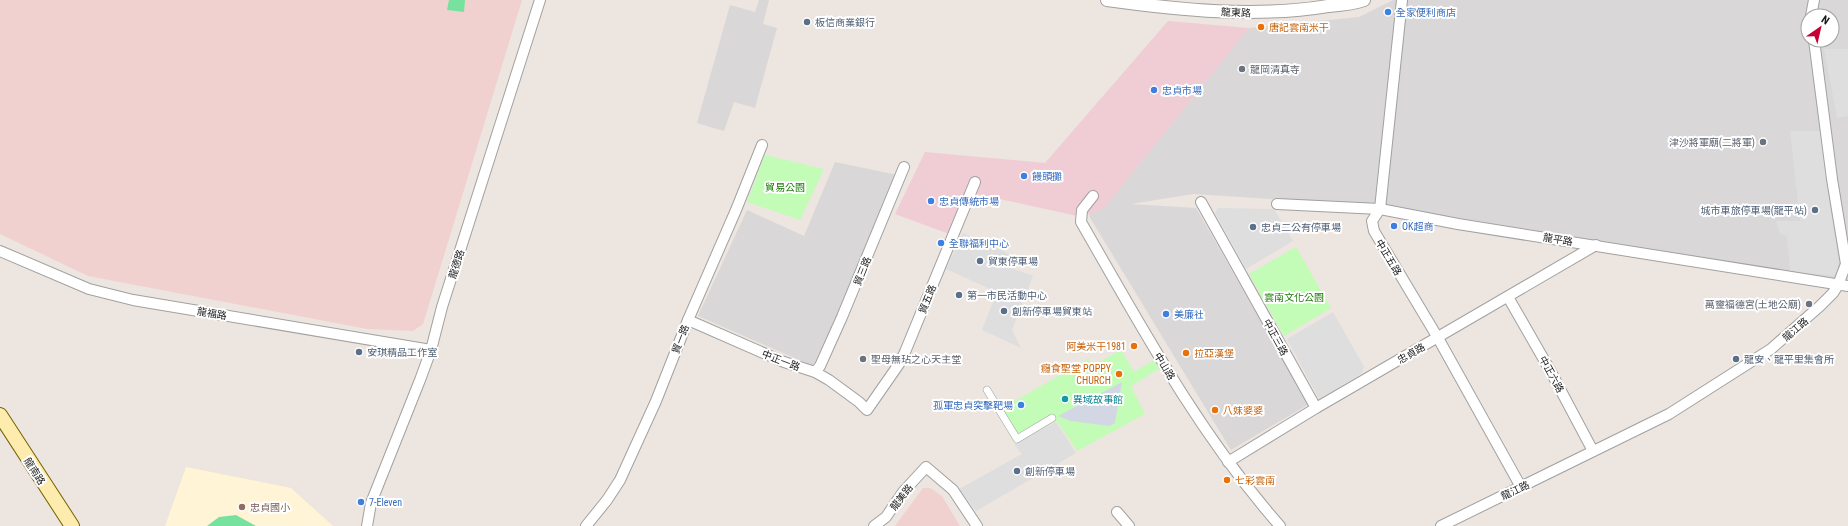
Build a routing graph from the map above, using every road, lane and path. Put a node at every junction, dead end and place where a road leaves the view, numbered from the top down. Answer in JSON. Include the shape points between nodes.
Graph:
{"nodes":[{"id":1,"x":540,"y":0,"type":"edge"},
{"id":2,"x":1107,"y":0,"type":"edge"},
{"id":3,"x":1364,"y":0,"type":"edge"},
{"id":4,"x":1402,"y":0,"type":"edge"},
{"id":5,"x":1815,"y":48,"type":"edge"},
{"id":6,"x":762,"y":145,"type":"dead end"},
{"id":7,"x":904,"y":167,"type":"dead end"},
{"id":8,"x":975,"y":182,"type":"dead end"},
{"id":9,"x":1093,"y":196,"type":"dead end"},
{"id":10,"x":1201,"y":202,"type":"dead end"},
{"id":11,"x":1277,"y":204,"type":"dead end"},
{"id":12,"x":1380,"y":210,"type":"junction"},
{"id":13,"x":1596,"y":245,"type":"junction"},
{"id":14,"x":0,"y":251,"type":"edge"},
{"id":15,"x":1843,"y":286,"type":"edge"},
{"id":16,"x":1508,"y":297,"type":"junction"},
{"id":17,"x":688,"y":320,"type":"junction"},
{"id":18,"x":1438,"y":338,"type":"junction"},
{"id":19,"x":431,"y":350,"type":"junction"},
{"id":20,"x":815,"y":372,"type":"junction"},
{"id":21,"x":987,"y":390,"type":"dead end"},
{"id":22,"x":1316,"y":408,"type":"junction"},
{"id":23,"x":867,"y":410,"type":"joint"},
{"id":24,"x":0,"y":414,"type":"edge"},
{"id":25,"x":1052,"y":418,"type":"dead end"},
{"id":26,"x":1593,"y":451,"type":"junction"},
{"id":27,"x":1228,"y":462,"type":"junction"},
{"id":28,"x":1521,"y":487,"type":"junction"},
{"id":29,"x":1117,"y":512,"type":"dead end"},
{"id":30,"x":72,"y":526,"type":"edge"},
{"id":31,"x":366,"y":526,"type":"edge"},
{"id":32,"x":586,"y":526,"type":"edge"},
{"id":33,"x":874,"y":526,"type":"edge"},
{"id":34,"x":977,"y":526,"type":"edge"},
{"id":35,"x":1129,"y":526,"type":"edge"},
{"id":36,"x":1280,"y":526,"type":"edge"},
{"id":37,"x":1440,"y":526,"type":"edge"}],
"edges":[{"from":1,"to":19,"type":"street","name":"龍德路","via":[[442,307]]},
{"from":2,"to":3,"type":"street","name":"龍東路","via":[[1223,12],[1260,13],[1294,12]]},
{"from":4,"to":12,"type":"street","name":"中正五路"},
{"from":5,"to":15,"type":"street","name":"龍江路","via":[[1846,264]]},
{"from":6,"to":17,"type":"street","name":"貿一路"},
{"from":7,"to":20,"type":"street","name":"貿三路","via":[[842,317]]},
{"from":8,"to":23,"type":"street","name":"貿五路","via":[[899,364]]},
{"from":9,"to":27,"type":"street","name":"中山路","via":[[1082,210],[1081,222],[1162,360]]},
{"from":10,"to":22,"type":"street","name":"中正三路"},
{"from":11,"to":12,"type":"street","name":"龍平路"},
{"from":12,"to":13,"type":"street","name":"龍平路"},
{"from":12,"to":18,"type":"street","name":"中正五路","via":[[1372,220],[1374,231]]},
{"from":13,"to":15,"type":"street","name":"龍平路"},
{"from":13,"to":16,"type":"street","name":"忠貞路"},
{"from":14,"to":19,"type":"street","name":"龍福路","via":[[88,289],[133,300]]},
{"from":15,"to":26,"type":"street","name":"龍江路","via":[[1772,349],[1669,414]]},
{"from":16,"to":18,"type":"street","name":"忠貞路"},
{"from":16,"to":26,"type":"street","name":"中正六路"},
{"from":17,"to":20,"type":"street","name":"中正一路","via":[[758,351]]},
{"from":17,"to":32,"type":"street","name":"貿一路","via":[[656,401],[620,480],[608,500]]},
{"from":18,"to":22,"type":"street","name":"忠貞路"},
{"from":18,"to":28,"type":"street","name":"中正五路"},
{"from":19,"to":31,"type":"street","name":"龍德路","via":[[374,497]]},
{"from":20,"to":23,"type":"street","name":"中正一路","via":[[835,384]]},
{"from":21,"to":25,"type":"street","via":[[1017,439]]},
{"from":22,"to":27,"type":"street","name":"忠貞路"},
{"from":24,"to":30,"type":"main road","name":"龍南路"},
{"from":26,"to":28,"type":"street","name":"龍江路"},
{"from":27,"to":36,"type":"street","name":"中山路"},
{"from":28,"to":37,"type":"street","name":"龍江路"},
{"from":29,"to":35,"type":"street"},
{"from":33,"to":34,"type":"street","name":"龍美路","via":[[886,517],[903,492],[926,467],[952,490]]}]}
